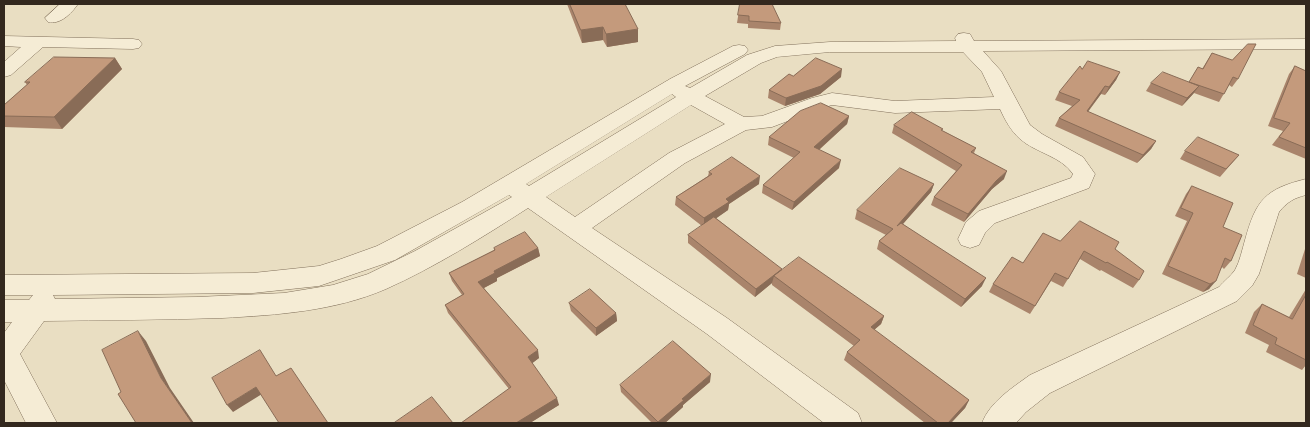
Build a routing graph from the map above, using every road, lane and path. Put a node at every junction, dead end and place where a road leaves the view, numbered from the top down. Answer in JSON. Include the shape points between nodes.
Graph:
{"nodes":[{"id":1,"x":70,"y":4,"type":"edge"},
{"id":2,"x":54,"y":18,"type":"dead end"},
{"id":3,"x":1306,"y":34,"type":"edge"},
{"id":4,"x":965,"y":40,"type":"junction"},
{"id":5,"x":4,"y":41,"type":"edge"},
{"id":6,"x":38,"y":42,"type":"junction"},
{"id":7,"x":133,"y":44,"type":"dead end"},
{"id":8,"x":1306,"y":44,"type":"edge"},
{"id":9,"x":4,"y":71,"type":"edge"},
{"id":10,"x":672,"y":86,"type":"junction"},
{"id":11,"x":692,"y":97,"type":"junction"},
{"id":12,"x":1008,"y":103,"type":"junction"},
{"id":13,"x":741,"y":124,"type":"junction"},
{"id":14,"x":1306,"y":187,"type":"edge"},
{"id":15,"x":520,"y":190,"type":"junction"},
{"id":16,"x":574,"y":229,"type":"junction"},
{"id":17,"x":970,"y":240,"type":"dead end"},
{"id":18,"x":4,"y":285,"type":"edge"},
{"id":19,"x":56,"y":285,"type":"junction"},
{"id":20,"x":4,"y":311,"type":"edge"},
{"id":21,"x":36,"y":311,"type":"junction"},
{"id":22,"x":5,"y":354,"type":"edge"},
{"id":23,"x":42,"y":423,"type":"edge"},
{"id":24,"x":847,"y":423,"type":"edge"},
{"id":25,"x":997,"y":423,"type":"edge"}],
"edges":[{"from":1,"to":2,"type":"street"},
{"from":3,"to":4,"type":"street"},
{"from":4,"to":8,"type":"street"},
{"from":4,"to":10,"type":"street","via":[[800,36],[737,51]]},
{"from":4,"to":11,"type":"street","via":[[775,52],[754,59]]},
{"from":4,"to":12,"type":"street","via":[[990,70]]},
{"from":5,"to":6,"type":"street"},
{"from":6,"to":7,"type":"street"},
{"from":6,"to":9,"type":"street"},
{"from":10,"to":11,"type":"street"},
{"from":10,"to":15,"type":"street"},
{"from":11,"to":13,"type":"street"},
{"from":11,"to":15,"type":"street"},
{"from":12,"to":13,"type":"street","via":[[895,107],[832,100],[765,122]]},
{"from":12,"to":17,"type":"street","via":[[1022,129],[1078,164],[1084,174],[1081,182],[987,217],[975,228]]},
{"from":13,"to":16,"type":"street","via":[[677,158]]},
{"from":14,"to":25,"type":"street","via":[[1284,192],[1267,209],[1246,275],[1228,294],[1040,384],[1015,403]]},
{"from":15,"to":16,"type":"street"},
{"from":15,"to":19,"type":"street","via":[[470,208],[386,253],[319,276],[253,283]]},
{"from":15,"to":21,"type":"street","via":[[424,258],[376,282],[333,296],[284,304]]},
{"from":16,"to":24,"type":"street","via":[[717,326]]},
{"from":18,"to":19,"type":"street"},
{"from":19,"to":21,"type":"street"},
{"from":20,"to":21,"type":"street"},
{"from":21,"to":22,"type":"street"},
{"from":22,"to":23,"type":"street"}]}
